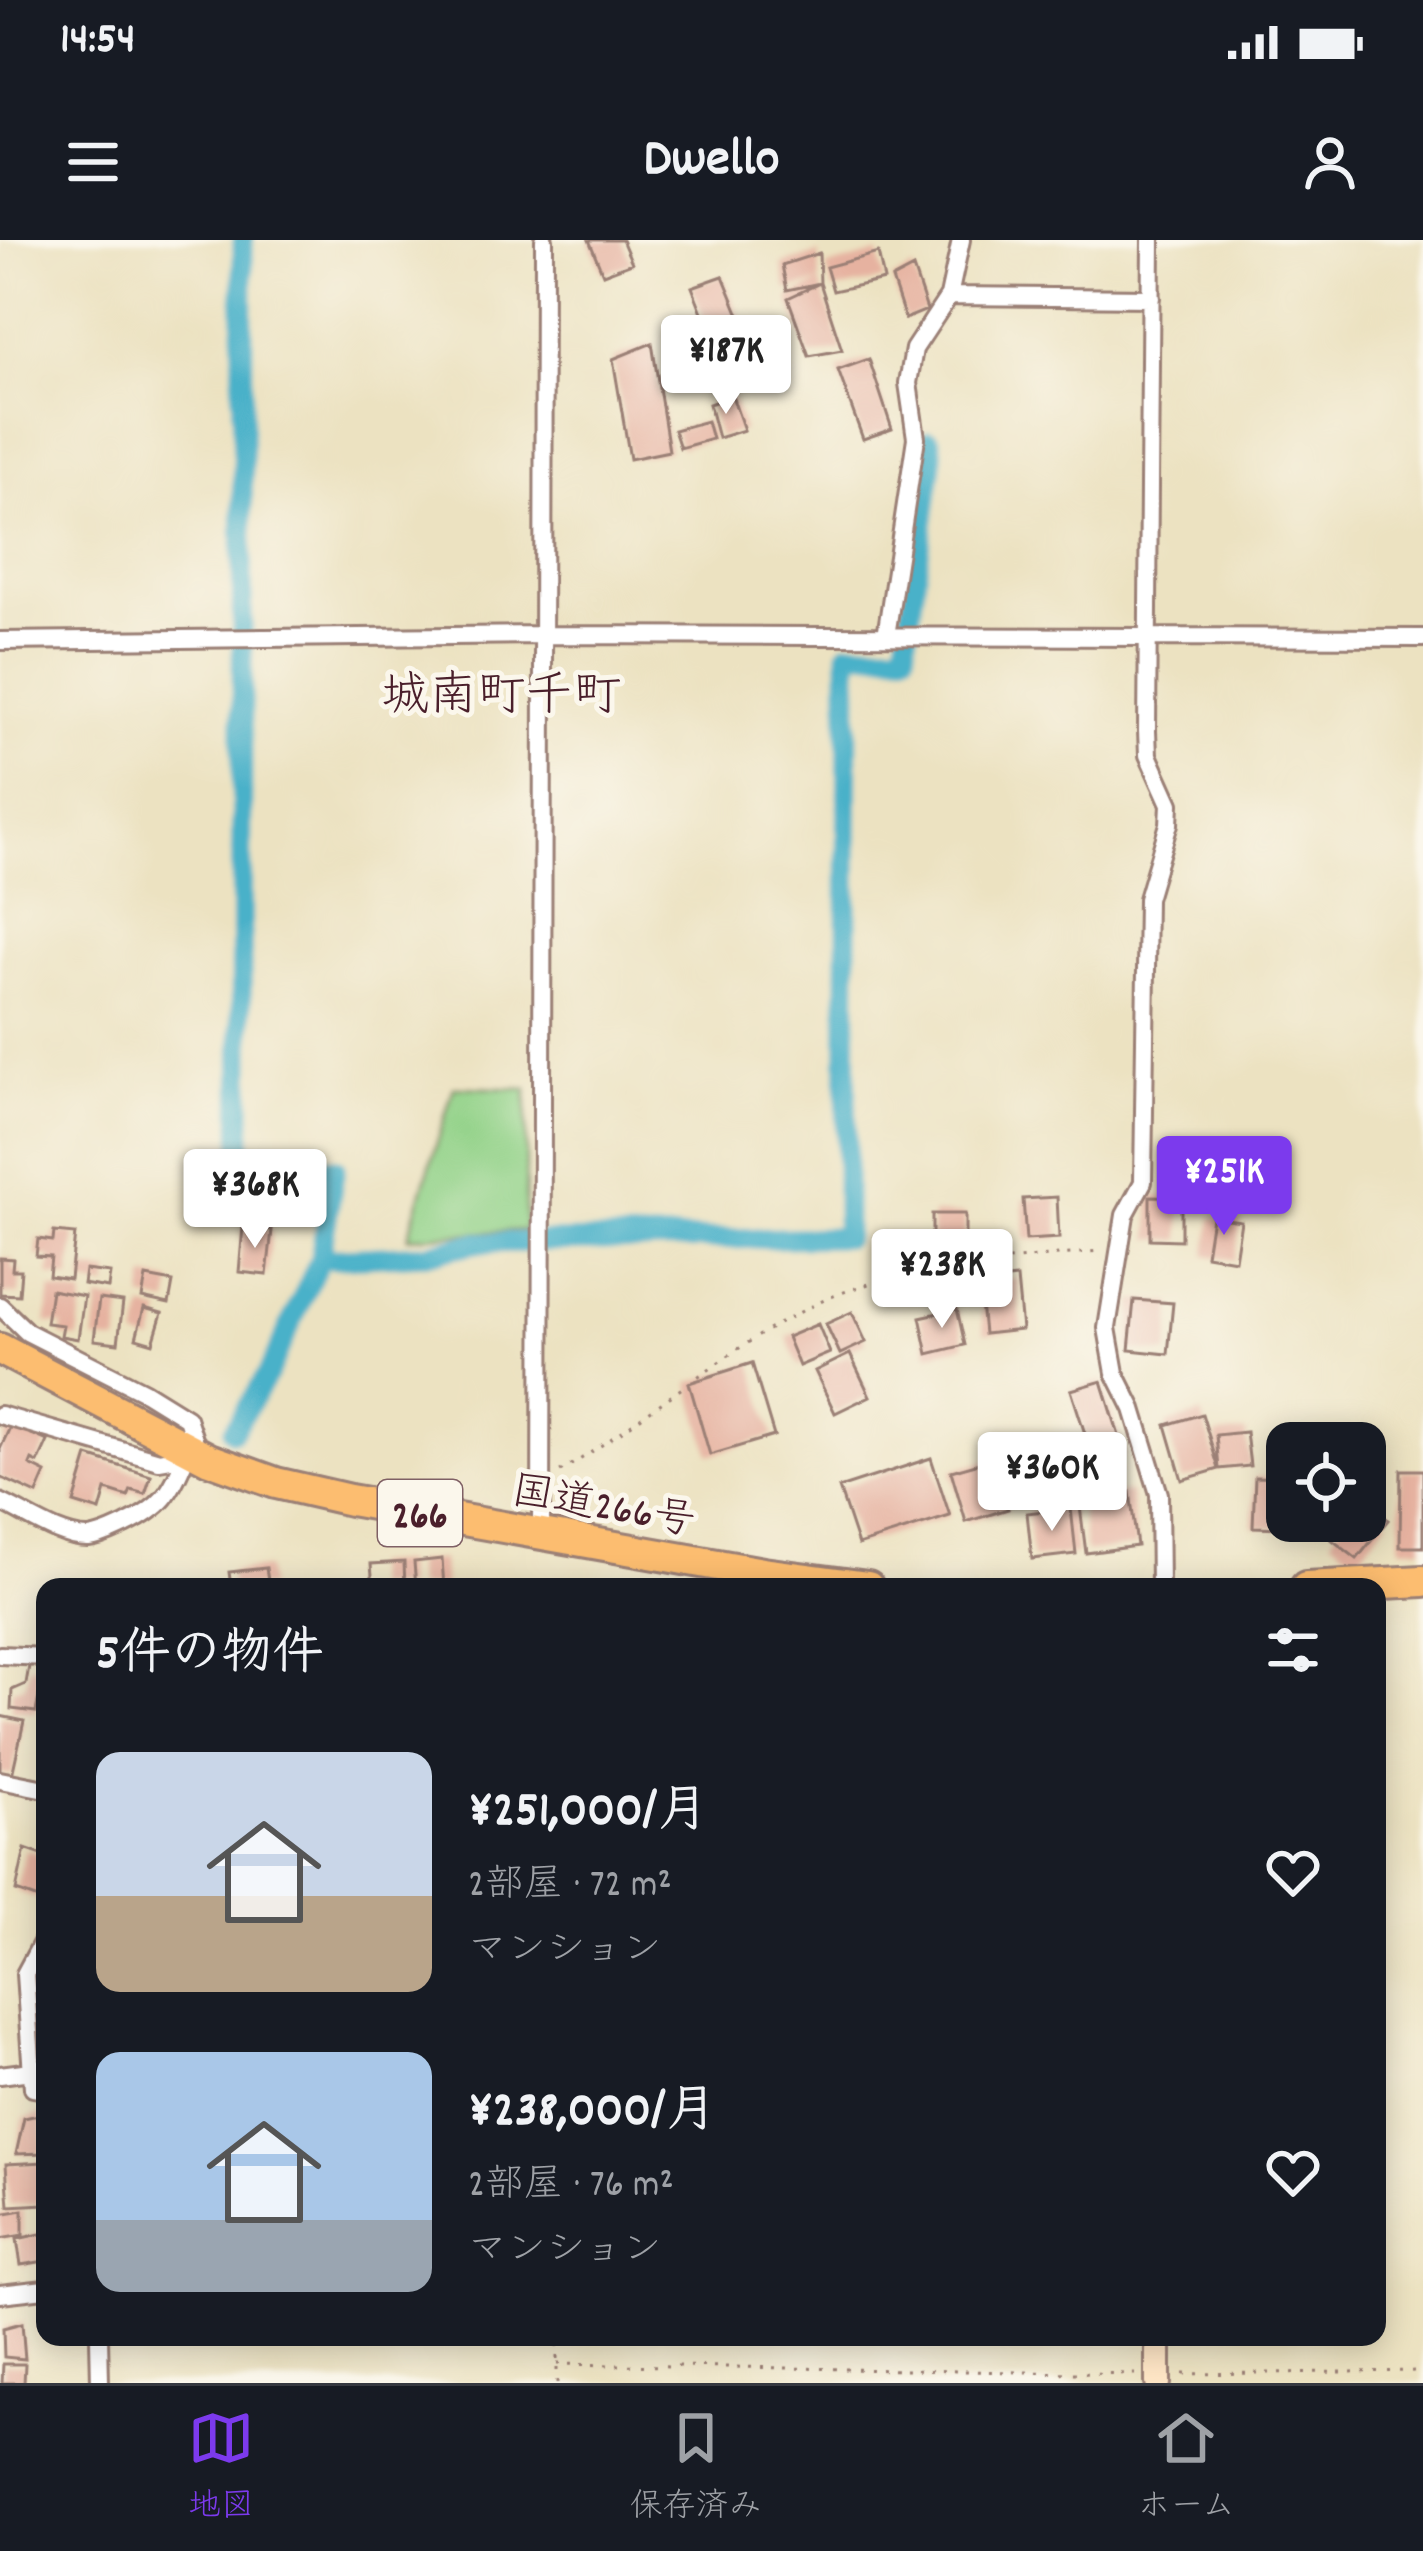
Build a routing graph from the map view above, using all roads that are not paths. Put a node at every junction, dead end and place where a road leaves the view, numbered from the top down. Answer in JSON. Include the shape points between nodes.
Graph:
{"nodes":[{"id":1,"x":544,"y":240,"type":"edge"},
{"id":2,"x":961,"y":240,"type":"edge"},
{"id":3,"x":1151,"y":240,"type":"edge"},
{"id":4,"x":949,"y":296,"type":"junction"},
{"id":5,"x":1151,"y":298,"type":"junction"},
{"id":6,"x":543,"y":635,"type":"junction"},
{"id":7,"x":886,"y":636,"type":"junction"},
{"id":8,"x":1423,"y":638,"type":"edge"},
{"id":9,"x":1147,"y":639,"type":"junction"},
{"id":10,"x":0,"y":641,"type":"edge"},
{"id":11,"x":0,"y":1306,"type":"edge"},
{"id":12,"x":0,"y":1349,"type":"edge"},
{"id":13,"x":2,"y":1420,"type":"edge"},
{"id":14,"x":192,"y":1455,"type":"junction"},
{"id":15,"x":0,"y":1502,"type":"edge"},
{"id":16,"x":541,"y":1534,"type":"junction"},
{"id":17,"x":785,"y":1578,"type":"edge"},
{"id":18,"x":1160,"y":1578,"type":"edge"},
{"id":19,"x":1423,"y":1581,"type":"edge"},
{"id":20,"x":1386,"y":1583,"type":"edge"},
{"id":21,"x":0,"y":1655,"type":"edge"},
{"id":22,"x":36,"y":1657,"type":"edge"},
{"id":23,"x":0,"y":1780,"type":"edge"},
{"id":24,"x":36,"y":1787,"type":"edge"},
{"id":25,"x":36,"y":1954,"type":"edge"},
{"id":26,"x":31,"y":2071,"type":"junction"},
{"id":27,"x":0,"y":2075,"type":"edge"},
{"id":28,"x":36,"y":2088,"type":"edge"},
{"id":29,"x":36,"y":2291,"type":"edge"},
{"id":30,"x":0,"y":2294,"type":"edge"},
{"id":31,"x":99,"y":2346,"type":"edge"},
{"id":32,"x":1158,"y":2346,"type":"edge"},
{"id":33,"x":1158,"y":2379,"type":"edge"},
{"id":34,"x":100,"y":2383,"type":"edge"}],
"edges":[{"from":1,"to":6,"type":"street"},
{"from":2,"to":4,"type":"street"},
{"from":3,"to":5,"type":"street"},
{"from":4,"to":5,"type":"street"},
{"from":4,"to":7,"type":"street","via":[[910,366],[916,438]]},
{"from":5,"to":9,"type":"street"},
{"from":6,"to":7,"type":"street"},
{"from":6,"to":10,"type":"street"},
{"from":6,"to":16,"type":"street"},
{"from":7,"to":9,"type":"street"},
{"from":8,"to":9,"type":"street"},
{"from":9,"to":18,"type":"street","via":[[1148,755],[1170,804],[1169,824],[1147,899],[1143,1182],[1125,1215],[1107,1328],[1159,1494]]},
{"from":11,"to":14,"type":"street","via":[[27,1332],[187,1418]]},
{"from":12,"to":14,"type":"highway","name":"国道266号","number":"266"},
{"from":13,"to":14,"type":"street","via":[[159,1461]]},
{"from":14,"to":15,"type":"street","via":[[159,1506],[88,1538]]},
{"from":14,"to":16,"type":"highway","name":"国道266号","number":"266","via":[[294,1488]]},
{"from":16,"to":17,"type":"highway","name":"国道266号","number":"266"},
{"from":19,"to":20,"type":"highway"},
{"from":21,"to":22,"type":"street"},
{"from":23,"to":24,"type":"street"},
{"from":25,"to":26,"type":"street","via":[[25,1974]]},
{"from":26,"to":27,"type":"street"},
{"from":26,"to":28,"type":"street"},
{"from":29,"to":30,"type":"street"},
{"from":31,"to":34,"type":"street"},
{"from":32,"to":33,"type":"main road"}]}
